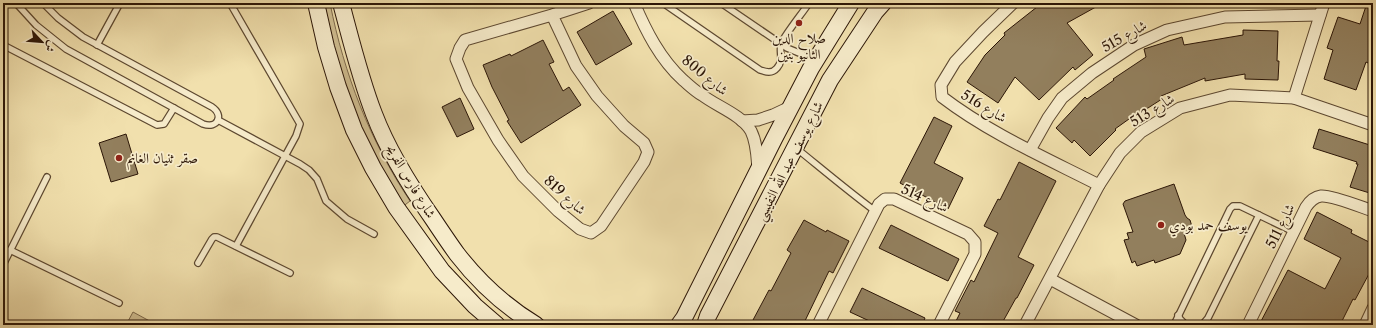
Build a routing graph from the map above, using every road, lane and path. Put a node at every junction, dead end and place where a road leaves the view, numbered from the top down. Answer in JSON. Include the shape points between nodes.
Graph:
{"nodes":[{"id":1,"x":16,"y":3,"type":"edge"},
{"id":2,"x":43,"y":3,"type":"edge"},
{"id":3,"x":120,"y":3,"type":"edge"},
{"id":4,"x":230,"y":3,"type":"edge"},
{"id":5,"x":316,"y":3,"type":"edge"},
{"id":6,"x":341,"y":3,"type":"edge"},
{"id":7,"x":589,"y":3,"type":"edge"},
{"id":8,"x":634,"y":3,"type":"edge"},
{"id":9,"x":663,"y":3,"type":"edge"},
{"id":10,"x":721,"y":3,"type":"edge"},
{"id":11,"x":809,"y":3,"type":"edge"},
{"id":12,"x":851,"y":3,"type":"edge"},
{"id":13,"x":882,"y":3,"type":"edge"},
{"id":14,"x":1013,"y":3,"type":"edge"},
{"id":15,"x":1324,"y":3,"type":"edge"},
{"id":16,"x":552,"y":15,"type":"junction"},
{"id":17,"x":1320,"y":15,"type":"junction"},
{"id":18,"x":781,"y":44,"type":"junction"},
{"id":19,"x":3,"y":45,"type":"edge"},
{"id":20,"x":97,"y":45,"type":"junction"},
{"id":21,"x":819,"y":56,"type":"junction"},
{"id":22,"x":1294,"y":98,"type":"junction"},
{"id":23,"x":792,"y":106,"type":"junction"},
{"id":24,"x":174,"y":108,"type":"junction"},
{"id":25,"x":218,"y":120,"type":"junction"},
{"id":26,"x":742,"y":121,"type":"junction"},
{"id":27,"x":1373,"y":125,"type":"edge"},
{"id":28,"x":796,"y":148,"type":"junction"},
{"id":29,"x":1030,"y":150,"type":"junction"},
{"id":30,"x":285,"y":156,"type":"junction"},
{"id":31,"x":758,"y":171,"type":"junction"},
{"id":32,"x":47,"y":177,"type":"dead end"},
{"id":33,"x":1099,"y":185,"type":"junction"},
{"id":34,"x":876,"y":211,"type":"junction"},
{"id":35,"x":1373,"y":211,"type":"edge"},
{"id":36,"x":1259,"y":215,"type":"junction"},
{"id":37,"x":1294,"y":232,"type":"junction"},
{"id":38,"x":374,"y":234,"type":"dead end"},
{"id":39,"x":236,"y":246,"type":"junction"},
{"id":40,"x":10,"y":250,"type":"junction"},
{"id":41,"x":198,"y":263,"type":"dead end"},
{"id":42,"x":3,"y":265,"type":"edge"},
{"id":43,"x":290,"y":273,"type":"dead end"},
{"id":44,"x":1050,"y":279,"type":"junction"},
{"id":45,"x":119,"y":303,"type":"dead end"},
{"id":46,"x":1373,"y":308,"type":"edge"},
{"id":47,"x":1178,"y":315,"type":"junction"},
{"id":48,"x":1123,"y":322,"type":"edge"},
{"id":49,"x":497,"y":325,"type":"edge"},
{"id":50,"x":536,"y":325,"type":"edge"},
{"id":51,"x":679,"y":325,"type":"edge"},
{"id":52,"x":705,"y":325,"type":"edge"},
{"id":53,"x":818,"y":325,"type":"edge"},
{"id":54,"x":939,"y":325,"type":"edge"},
{"id":55,"x":1025,"y":325,"type":"edge"},
{"id":56,"x":1136,"y":325,"type":"edge"},
{"id":57,"x":1174,"y":325,"type":"edge"},
{"id":58,"x":1186,"y":325,"type":"edge"},
{"id":59,"x":1202,"y":325,"type":"edge"},
{"id":60,"x":1248,"y":325,"type":"edge"},
{"id":61,"x":1365,"y":325,"type":"edge"}],
"edges":[{"from":1,"to":24,"type":"lane","via":[[45,34],[66,49]]},
{"from":2,"to":20,"type":"lane","via":[[70,28]]},
{"from":3,"to":20,"type":"lane"},
{"from":4,"to":30,"type":"lane","via":[[300,124]]},
{"from":5,"to":49,"type":"street","name":"شارع فارس الفريح","via":[[338,87],[354,130],[373,168],[396,207],[442,271]]},
{"from":6,"to":50,"type":"street","name":"شارع فارس الفريح","via":[[374,114],[415,193],[458,255],[474,273],[510,307]]},
{"from":7,"to":16,"type":"street","name":"شارع 819"},
{"from":8,"to":26,"type":"street","name":"شارع 800","via":[[659,51],[682,79]]},
{"from":9,"to":18,"type":"lane","via":[[768,73],[777,68],[782,57]]},
{"from":10,"to":18,"type":"lane"},
{"from":11,"to":18,"type":"lane"},
{"from":12,"to":21,"type":"street","name":"شارع يوسف عبد الله النفيسي"},
{"from":13,"to":28,"type":"street","name":"شارع يوسف عبد الله النفيسي","via":[[830,80]]},
{"from":14,"to":29,"type":"street","name":"شارع 516","via":[[955,62],[941,85],[942,97],[961,111]]},
{"from":15,"to":17,"type":"street"},
{"from":16,"to":16,"type":"street","name":"شارع 819","via":[[465,40],[456,59],[468,88],[498,140],[523,176],[558,211],[580,229],[591,233],[600,226],[644,162],[648,152],[644,143],[624,126],[597,96],[576,66]]},
{"from":17,"to":22,"type":"street"},
{"from":17,"to":29,"type":"street","name":"شارع 515","via":[[1225,18],[1167,30],[1134,44],[1062,98]]},
{"from":18,"to":21,"type":"lane","via":[[804,55]]},
{"from":19,"to":24,"type":"lane","via":[[157,125],[164,124]]},
{"from":20,"to":25,"type":"lane","via":[[212,107],[219,115]]},
{"from":21,"to":23,"type":"street","name":"شارع يوسف عبد الله النفيسي"},
{"from":22,"to":27,"type":"street","name":"شارع 513"},
{"from":22,"to":33,"type":"street","name":"شارع 513","via":[[1230,96],[1180,108],[1141,132],[1120,153]]},
{"from":23,"to":26,"type":"street","via":[[758,120]]},
{"from":23,"to":31,"type":"street","name":"شارع يوسف عبد الله النفيسي"},
{"from":24,"to":25,"type":"lane","via":[[209,126]]},
{"from":25,"to":30,"type":"lane"},
{"from":26,"to":31,"type":"street","name":"شارع 800","via":[[750,131],[756,147]]},
{"from":28,"to":34,"type":"lane"},
{"from":28,"to":52,"type":"street","name":"شارع يوسف عبد الله النفيسي"},
{"from":29,"to":33,"type":"street","name":"شارع 516"},
{"from":30,"to":38,"type":"lane","via":[[309,170],[317,179],[326,201],[336,210]]},
{"from":30,"to":39,"type":"lane"},
{"from":31,"to":51,"type":"street","name":"شارع يوسف عبد الله النفيسي"},
{"from":32,"to":40,"type":"lane"},
{"from":33,"to":44,"type":"street","name":"شارع 513"},
{"from":34,"to":53,"type":"street","name":"شارع 514"},
{"from":34,"to":54,"type":"street","name":"شارع 514","via":[[885,199],[894,199],[968,234],[975,242],[975,254]]},
{"from":35,"to":37,"type":"street","name":"شارع 511","via":[[1327,196],[1318,196],[1308,203]]},
{"from":36,"to":37,"type":"lane"},
{"from":36,"to":47,"type":"lane","via":[[1240,206],[1230,208]]},
{"from":36,"to":59,"type":"lane","via":[[1208,318]]},
{"from":37,"to":60,"type":"street","name":"شارع 511"},
{"from":39,"to":41,"type":"lane","via":[[214,237]]},
{"from":39,"to":43,"type":"lane"},
{"from":40,"to":42,"type":"lane"},
{"from":40,"to":45,"type":"lane"},
{"from":44,"to":48,"type":"street"},
{"from":44,"to":55,"type":"street","name":"شارع 513"},
{"from":46,"to":61,"type":"street"},
{"from":47,"to":57,"type":"lane"},
{"from":47,"to":58,"type":"lane"},
{"from":48,"to":56,"type":"street"}]}
